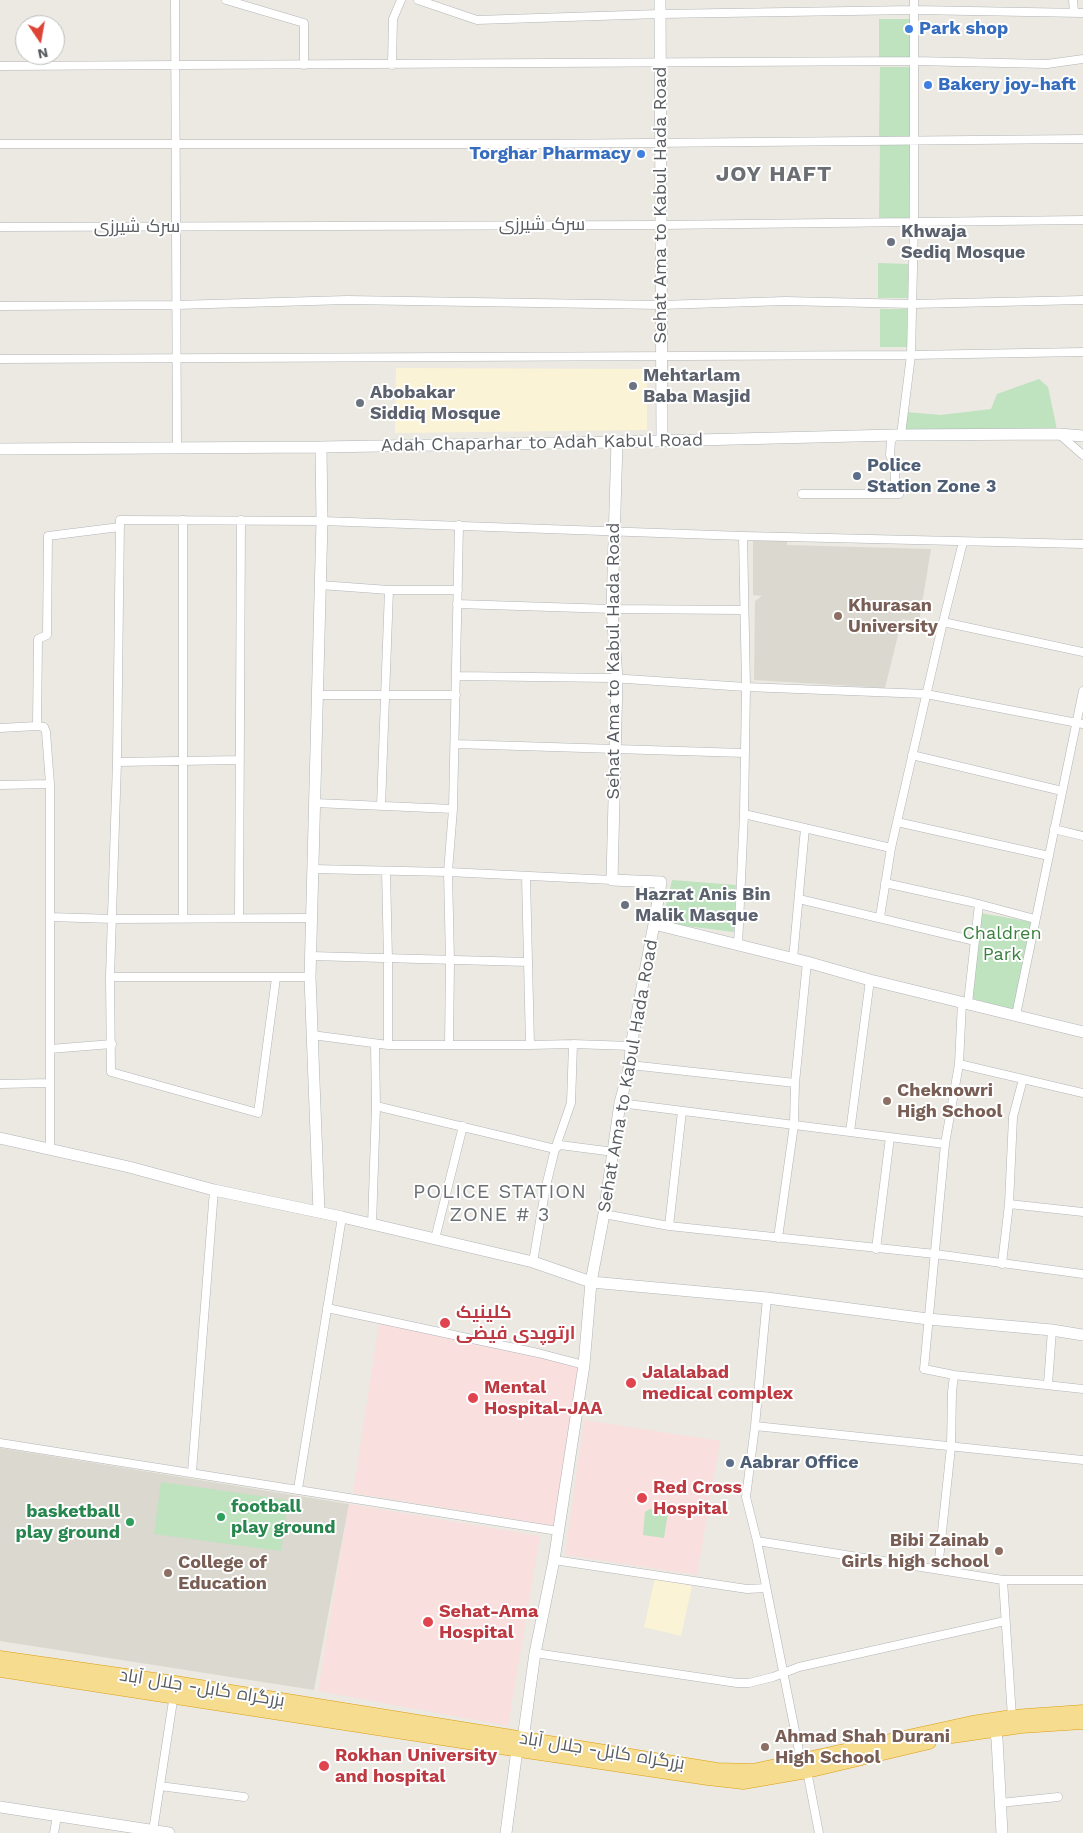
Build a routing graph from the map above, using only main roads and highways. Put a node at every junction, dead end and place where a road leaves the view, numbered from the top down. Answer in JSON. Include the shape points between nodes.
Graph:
{"nodes":[{"id":1,"x":660,"y":0,"type":"edge"},
{"id":2,"x":1083,"y":436,"type":"edge"},
{"id":3,"x":662,"y":441,"type":"junction"},
{"id":4,"x":616,"y":442,"type":"junction"},
{"id":5,"x":321,"y":447,"type":"junction"},
{"id":6,"x":0,"y":448,"type":"edge"},
{"id":7,"x":654,"y":924,"type":"junction"},
{"id":8,"x":1083,"y":1032,"type":"edge"},
{"id":9,"x":0,"y":1138,"type":"edge"},
{"id":10,"x":318,"y":1212,"type":"junction"},
{"id":11,"x":591,"y":1282,"type":"junction"},
{"id":12,"x":1083,"y":1335,"type":"edge"},
{"id":13,"x":0,"y":1658,"type":"edge"},
{"id":14,"x":0,"y":1670,"type":"edge"},
{"id":15,"x":174,"y":1689,"type":"junction"},
{"id":16,"x":1083,"y":1712,"type":"edge"},
{"id":17,"x":1083,"y":1722,"type":"edge"},
{"id":18,"x":994,"y":1729,"type":"junction"},
{"id":19,"x":521,"y":1744,"type":"junction"},
{"id":20,"x":804,"y":1765,"type":"junction"},
{"id":21,"x":0,"y":1807,"type":"edge"},
{"id":22,"x":128,"y":1830,"type":"edge"},
{"id":23,"x":168,"y":1833,"type":"edge"},
{"id":24,"x":506,"y":1833,"type":"edge"},
{"id":25,"x":1002,"y":1833,"type":"edge"}],
"edges":[{"from":1,"to":3,"type":"main road","name":"Sehat Ama to Kabul Hada Road"},
{"from":2,"to":3,"type":"main road","name":"Adah Chaparhar to Adah Kabul Road","via":[[898,435]]},
{"from":3,"to":4,"type":"main road","name":"Adah Chaparhar to Adah Kabul Road"},
{"from":4,"to":5,"type":"main road","name":"Adah Chaparhar to Adah Kabul Road"},
{"from":4,"to":7,"type":"main road","name":"Sehat Ama to Kabul Hada Road","via":[[612,609],[617,679],[612,880],[661,882]]},
{"from":5,"to":6,"type":"main road","name":"Adah Chaparhar to Adah Kabul Road"},
{"from":5,"to":10,"type":"main road","via":[[322,521],[310,977]]},
{"from":7,"to":8,"type":"main road"},
{"from":7,"to":11,"type":"main road","name":"Sehat Ama to Kabul Hada Road"},
{"from":9,"to":10,"type":"main road"},
{"from":10,"to":11,"type":"main road","via":[[532,1262]]},
{"from":11,"to":12,"type":"main road","via":[[767,1298]]},
{"from":11,"to":19,"type":"main road","name":"Sehat Ama to Kabul Hada Road","via":[[584,1365]]},
{"from":13,"to":15,"type":"highway","name":"بزرگراه کابل- جلال آباد"},
{"from":14,"to":15,"type":"highway","name":"بزرگراه کابل- جلال آباد"},
{"from":15,"to":19,"type":"highway","name":"بزرگراه کابل- جلال آباد"},
{"from":16,"to":20,"type":"highway","name":"بزرگراه کابل- جلال آباد","via":[[965,1724]]},
{"from":17,"to":18,"type":"highway","name":"بزرگراه کابل- جلال آباد"},
{"from":18,"to":20,"type":"highway","name":"بزرگراه کابل- جلال آباد"},
{"from":18,"to":25,"type":"main road"},
{"from":19,"to":20,"type":"highway","name":"بزرگراه کابل- جلال آباد","via":[[717,1770],[753,1771]]},
{"from":19,"to":24,"type":"main road","name":"Sehat Ama to Kabul Hada Road","via":[[516,1757]]},
{"from":21,"to":22,"type":"main road"},
{"from":22,"to":23,"type":"main road"}]}
